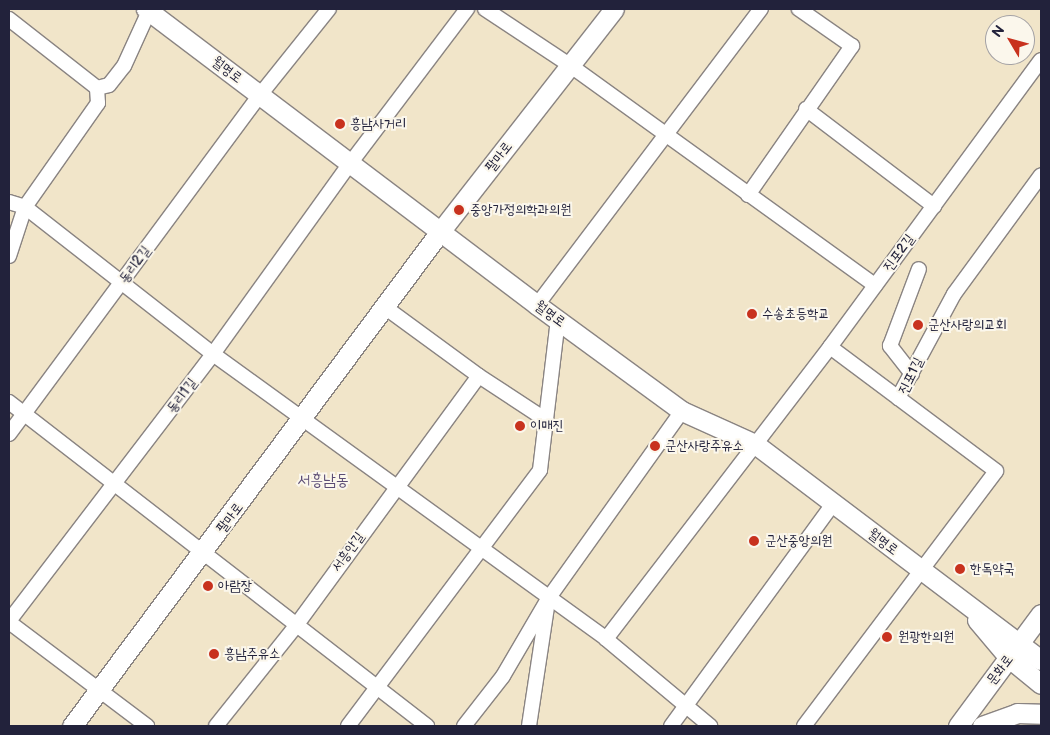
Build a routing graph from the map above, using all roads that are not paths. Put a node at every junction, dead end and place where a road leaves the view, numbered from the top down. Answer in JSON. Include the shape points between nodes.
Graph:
{"nodes":[{"id":1,"x":148,"y":9,"type":"edge"},
{"id":2,"x":329,"y":9,"type":"edge"},
{"id":3,"x":467,"y":9,"type":"edge"},
{"id":4,"x":485,"y":9,"type":"edge"},
{"id":5,"x":614,"y":9,"type":"edge"},
{"id":6,"x":761,"y":9,"type":"edge"},
{"id":7,"x":799,"y":9,"type":"edge"},
{"id":8,"x":9,"y":19,"type":"edge"},
{"id":9,"x":1041,"y":60,"type":"edge"},
{"id":10,"x":571,"y":66,"type":"junction"},
{"id":11,"x":97,"y":88,"type":"junction"},
{"id":12,"x":260,"y":95,"type":"junction"},
{"id":13,"x":806,"y":109,"type":"junction"},
{"id":14,"x":664,"y":136,"type":"junction"},
{"id":15,"x":348,"y":165,"type":"junction"},
{"id":16,"x":1041,"y":175,"type":"edge"},
{"id":17,"x":748,"y":195,"type":"junction"},
{"id":18,"x":9,"y":202,"type":"edge"},
{"id":19,"x":934,"y":206,"type":"junction"},
{"id":20,"x":25,"y":207,"type":"junction"},
{"id":21,"x":439,"y":233,"type":"junction"},
{"id":22,"x":9,"y":256,"type":"edge"},
{"id":23,"x":919,"y":269,"type":"dead end"},
{"id":24,"x":122,"y":283,"type":"junction"},
{"id":25,"x":875,"y":285,"type":"junction"},
{"id":26,"x":537,"y":305,"type":"junction"},
{"id":27,"x":386,"y":308,"type":"junction"},
{"id":28,"x":558,"y":320,"type":"junction"},
{"id":29,"x":830,"y":347,"type":"junction"},
{"id":30,"x":213,"y":354,"type":"junction"},
{"id":31,"x":912,"y":374,"type":"junction"},
{"id":32,"x":479,"y":376,"type":"junction"},
{"id":33,"x":898,"y":398,"type":"junction"},
{"id":34,"x":9,"y":402,"type":"edge"},
{"id":35,"x":682,"y":411,"type":"junction"},
{"id":36,"x":24,"y":413,"type":"junction"},
{"id":37,"x":304,"y":418,"type":"junction"},
{"id":38,"x":546,"y":420,"type":"junction"},
{"id":39,"x":9,"y":434,"type":"edge"},
{"id":40,"x":755,"y":444,"type":"junction"},
{"id":41,"x":117,"y":482,"type":"junction"},
{"id":42,"x":395,"y":487,"type":"junction"},
{"id":43,"x":833,"y":504,"type":"junction"},
{"id":44,"x":482,"y":548,"type":"junction"},
{"id":45,"x":203,"y":554,"type":"junction"},
{"id":46,"x":921,"y":570,"type":"junction"},
{"id":47,"x":548,"y":599,"type":"junction"},
{"id":48,"x":1041,"y":614,"type":"edge"},
{"id":49,"x":9,"y":621,"type":"edge"},
{"id":50,"x":295,"y":627,"type":"junction"},
{"id":51,"x":606,"y":640,"type":"junction"},
{"id":52,"x":1014,"y":651,"type":"junction"},
{"id":53,"x":1041,"y":660,"type":"edge"},
{"id":54,"x":1041,"y":684,"type":"edge"},
{"id":55,"x":376,"y":688,"type":"junction"},
{"id":56,"x":98,"y":691,"type":"junction"},
{"id":57,"x":687,"y":704,"type":"junction"},
{"id":58,"x":1041,"y":714,"type":"edge"},
{"id":59,"x":72,"y":726,"type":"edge"},
{"id":60,"x":147,"y":726,"type":"edge"},
{"id":61,"x":216,"y":726,"type":"edge"},
{"id":62,"x":348,"y":726,"type":"edge"},
{"id":63,"x":427,"y":726,"type":"edge"},
{"id":64,"x":464,"y":726,"type":"edge"},
{"id":65,"x":529,"y":726,"type":"edge"},
{"id":66,"x":671,"y":726,"type":"edge"},
{"id":67,"x":710,"y":726,"type":"edge"},
{"id":68,"x":804,"y":726,"type":"edge"},
{"id":69,"x":958,"y":726,"type":"edge"},
{"id":70,"x":982,"y":726,"type":"edge"}],
"edges":[{"from":1,"to":11,"type":"street","via":[[124,66],[109,85]]},
{"from":1,"to":12,"type":"street","name":"월명로"},
{"from":2,"to":12,"type":"street","name":"동리2길"},
{"from":3,"to":15,"type":"street","name":"동리1길"},
{"from":4,"to":10,"type":"street"},
{"from":5,"to":10,"type":"street","name":"팔마로"},
{"from":6,"to":14,"type":"street"},
{"from":7,"to":13,"type":"street","via":[[852,46]]},
{"from":8,"to":11,"type":"street"},
{"from":9,"to":19,"type":"street","name":"진포2길"},
{"from":10,"to":14,"type":"street"},
{"from":10,"to":21,"type":"street","name":"팔마로"},
{"from":11,"to":20,"type":"street","via":[[98,103]]},
{"from":12,"to":15,"type":"street","name":"월명로"},
{"from":12,"to":24,"type":"street","name":"동리2길"},
{"from":13,"to":17,"type":"street"},
{"from":13,"to":19,"type":"street"},
{"from":14,"to":17,"type":"street"},
{"from":14,"to":26,"type":"street"},
{"from":15,"to":21,"type":"street","name":"월명로"},
{"from":15,"to":30,"type":"street","name":"동리1길"},
{"from":16,"to":31,"type":"street","name":"진포1길","via":[[954,294]]},
{"from":17,"to":25,"type":"street"},
{"from":18,"to":20,"type":"street"},
{"from":19,"to":25,"type":"street","name":"진포2길"},
{"from":20,"to":22,"type":"street"},
{"from":20,"to":24,"type":"street"},
{"from":21,"to":26,"type":"street","name":"월명로"},
{"from":21,"to":27,"type":"street","name":"팔마로"},
{"from":23,"to":31,"type":"street","via":[[890,346]]},
{"from":24,"to":30,"type":"street"},
{"from":24,"to":36,"type":"street","name":"동리2길"},
{"from":25,"to":29,"type":"street","name":"진포2길"},
{"from":26,"to":28,"type":"street","name":"월명로"},
{"from":27,"to":32,"type":"street"},
{"from":27,"to":37,"type":"street","name":"팔마로"},
{"from":28,"to":35,"type":"street","name":"월명로"},
{"from":28,"to":38,"type":"street"},
{"from":29,"to":33,"type":"street"},
{"from":29,"to":40,"type":"street","name":"진포2길"},
{"from":30,"to":37,"type":"street"},
{"from":30,"to":41,"type":"street","name":"동리1길"},
{"from":31,"to":33,"type":"street","name":"진포1길"},
{"from":32,"to":38,"type":"street"},
{"from":32,"to":42,"type":"street","name":"서흥안길"},
{"from":33,"to":46,"type":"street","name":"진포1길","via":[[996,470]]},
{"from":34,"to":36,"type":"street"},
{"from":35,"to":40,"type":"street","name":"월명로"},
{"from":35,"to":47,"type":"street"},
{"from":36,"to":39,"type":"street","name":"동리2길"},
{"from":36,"to":41,"type":"street"},
{"from":37,"to":42,"type":"street"},
{"from":37,"to":45,"type":"street","name":"팔마로"},
{"from":38,"to":44,"type":"street","via":[[540,470]]},
{"from":40,"to":43,"type":"street","name":"월명로"},
{"from":40,"to":51,"type":"street","name":"진포2길"},
{"from":41,"to":45,"type":"street"},
{"from":41,"to":49,"type":"street","name":"동리1길"},
{"from":42,"to":44,"type":"street"},
{"from":42,"to":50,"type":"street","name":"서흥안길"},
{"from":43,"to":46,"type":"street","name":"월명로"},
{"from":43,"to":57,"type":"street"},
{"from":44,"to":47,"type":"street"},
{"from":44,"to":55,"type":"street"},
{"from":45,"to":50,"type":"street"},
{"from":45,"to":56,"type":"street","name":"팔마로"},
{"from":46,"to":52,"type":"street","name":"월명로"},
{"from":46,"to":68,"type":"street"},
{"from":47,"to":51,"type":"street"},
{"from":47,"to":64,"type":"street","via":[[518,654]]},
{"from":47,"to":65,"type":"street"},
{"from":48,"to":52,"type":"street","name":"문화로"},
{"from":49,"to":56,"type":"street"},
{"from":50,"to":55,"type":"street"},
{"from":50,"to":61,"type":"street","name":"서흥안길"},
{"from":51,"to":57,"type":"street"},
{"from":52,"to":53,"type":"street","name":"월명로"},
{"from":52,"to":54,"type":"street","name":"월명로"},
{"from":52,"to":69,"type":"street","name":"문화로"},
{"from":55,"to":62,"type":"street"},
{"from":55,"to":63,"type":"street"},
{"from":56,"to":59,"type":"street","name":"팔마로"},
{"from":56,"to":60,"type":"street"},
{"from":57,"to":66,"type":"street"},
{"from":57,"to":67,"type":"street"},
{"from":58,"to":70,"type":"street","via":[[1017,713]]}]}
